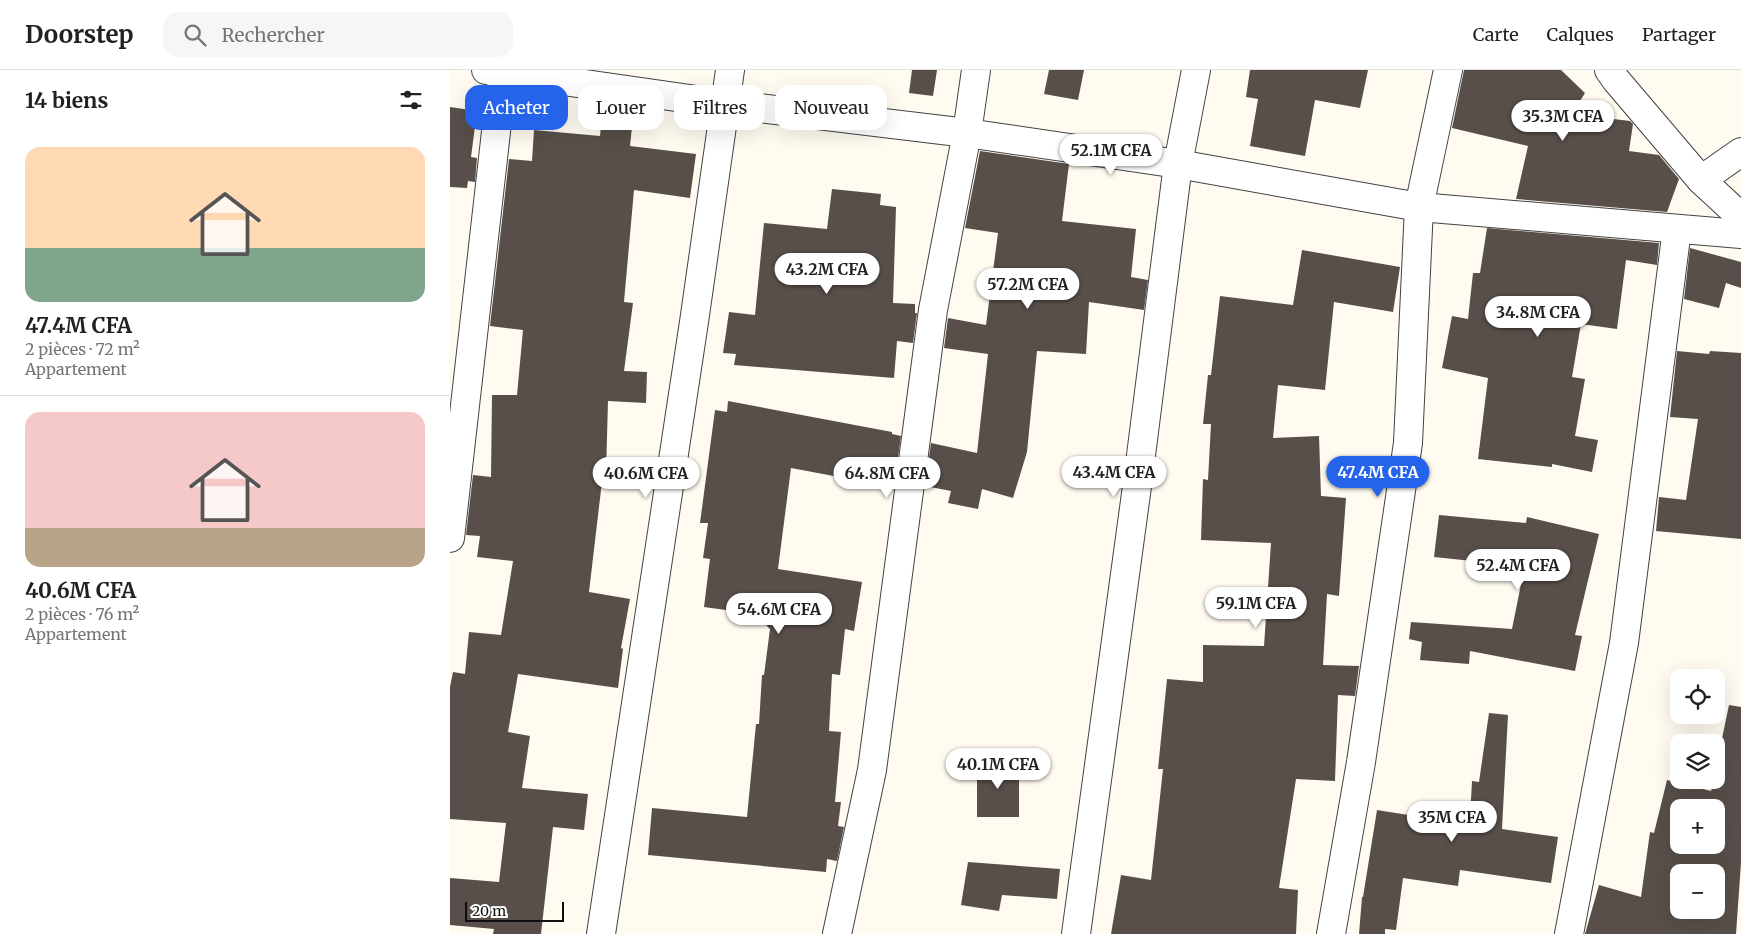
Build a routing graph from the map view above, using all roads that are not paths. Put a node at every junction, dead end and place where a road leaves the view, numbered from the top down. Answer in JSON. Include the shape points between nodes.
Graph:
{"nodes":[{"id":1,"x":730,"y":70,"type":"edge"},
{"id":2,"x":976,"y":70,"type":"edge"},
{"id":3,"x":1196,"y":70,"type":"edge"},
{"id":4,"x":1448,"y":70,"type":"edge"},
{"id":5,"x":1610,"y":70,"type":"edge"},
{"id":6,"x":497,"y":71,"type":"edge"},
{"id":7,"x":728,"y":85,"type":"edge"},
{"id":8,"x":674,"y":97,"type":"edge"},
{"id":9,"x":765,"y":109,"type":"edge"},
{"id":10,"x":721,"y":130,"type":"edge"},
{"id":11,"x":967,"y":133,"type":"junction"},
{"id":12,"x":1741,"y":152,"type":"edge"},
{"id":13,"x":1178,"y":164,"type":"junction"},
{"id":14,"x":1702,"y":180,"type":"junction"},
{"id":15,"x":1419,"y":207,"type":"junction"},
{"id":16,"x":1741,"y":218,"type":"edge"},
{"id":17,"x":1677,"y":229,"type":"junction"},
{"id":18,"x":1741,"y":234,"type":"edge"},
{"id":19,"x":450,"y":538,"type":"edge"},
{"id":20,"x":601,"y":934,"type":"edge"},
{"id":21,"x":837,"y":934,"type":"edge"},
{"id":22,"x":1076,"y":934,"type":"edge"},
{"id":23,"x":1331,"y":934,"type":"edge"},
{"id":24,"x":1569,"y":934,"type":"edge"}],
"edges":[{"from":1,"to":7,"type":"street"},
{"from":2,"to":11,"type":"street"},
{"from":3,"to":13,"type":"street"},
{"from":4,"to":15,"type":"street"},
{"from":5,"to":14,"type":"street"},
{"from":6,"to":8,"type":"street"},
{"from":6,"to":19,"type":"street"},
{"from":9,"to":11,"type":"street"},
{"from":10,"to":20,"type":"street"},
{"from":11,"to":13,"type":"street"},
{"from":11,"to":21,"type":"street","via":[[934,310],[872,770]]},
{"from":12,"to":14,"type":"street"},
{"from":13,"to":15,"type":"street"},
{"from":13,"to":22,"type":"street"},
{"from":14,"to":16,"type":"street"},
{"from":15,"to":17,"type":"street"},
{"from":15,"to":23,"type":"street","via":[[1408,443],[1361,762]]},
{"from":17,"to":18,"type":"street"},
{"from":17,"to":24,"type":"street","via":[[1624,643]]}]}
